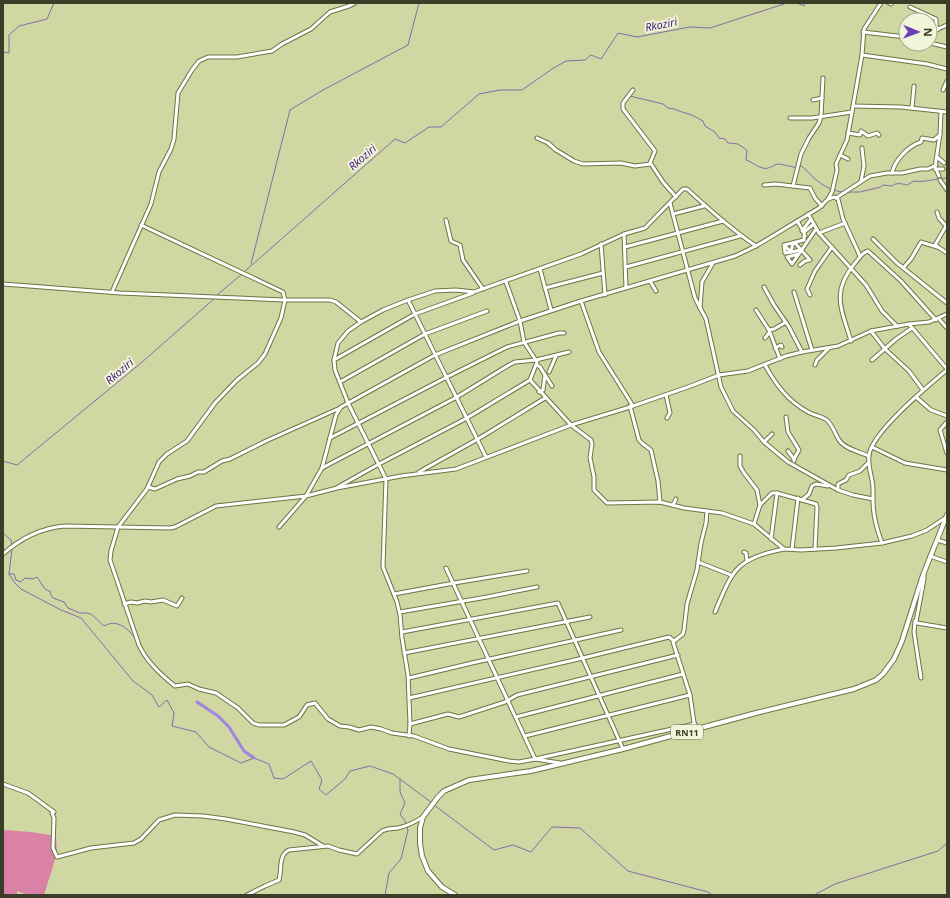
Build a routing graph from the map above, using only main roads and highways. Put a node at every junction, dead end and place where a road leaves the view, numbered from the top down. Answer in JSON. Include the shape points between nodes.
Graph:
{"nodes":[{"id":1,"x":946,"y":517,"type":"edge"},
{"id":2,"x":455,"y":895,"type":"edge"}],
"edges":[{"from":1,"to":2,"type":"main road","number":"RN11","via":[[923,574],[902,641],[894,659],[876,680],[854,689],[623,749],[531,771],[469,780],[444,791],[422,817],[420,843],[424,864],[438,883]]}]}
